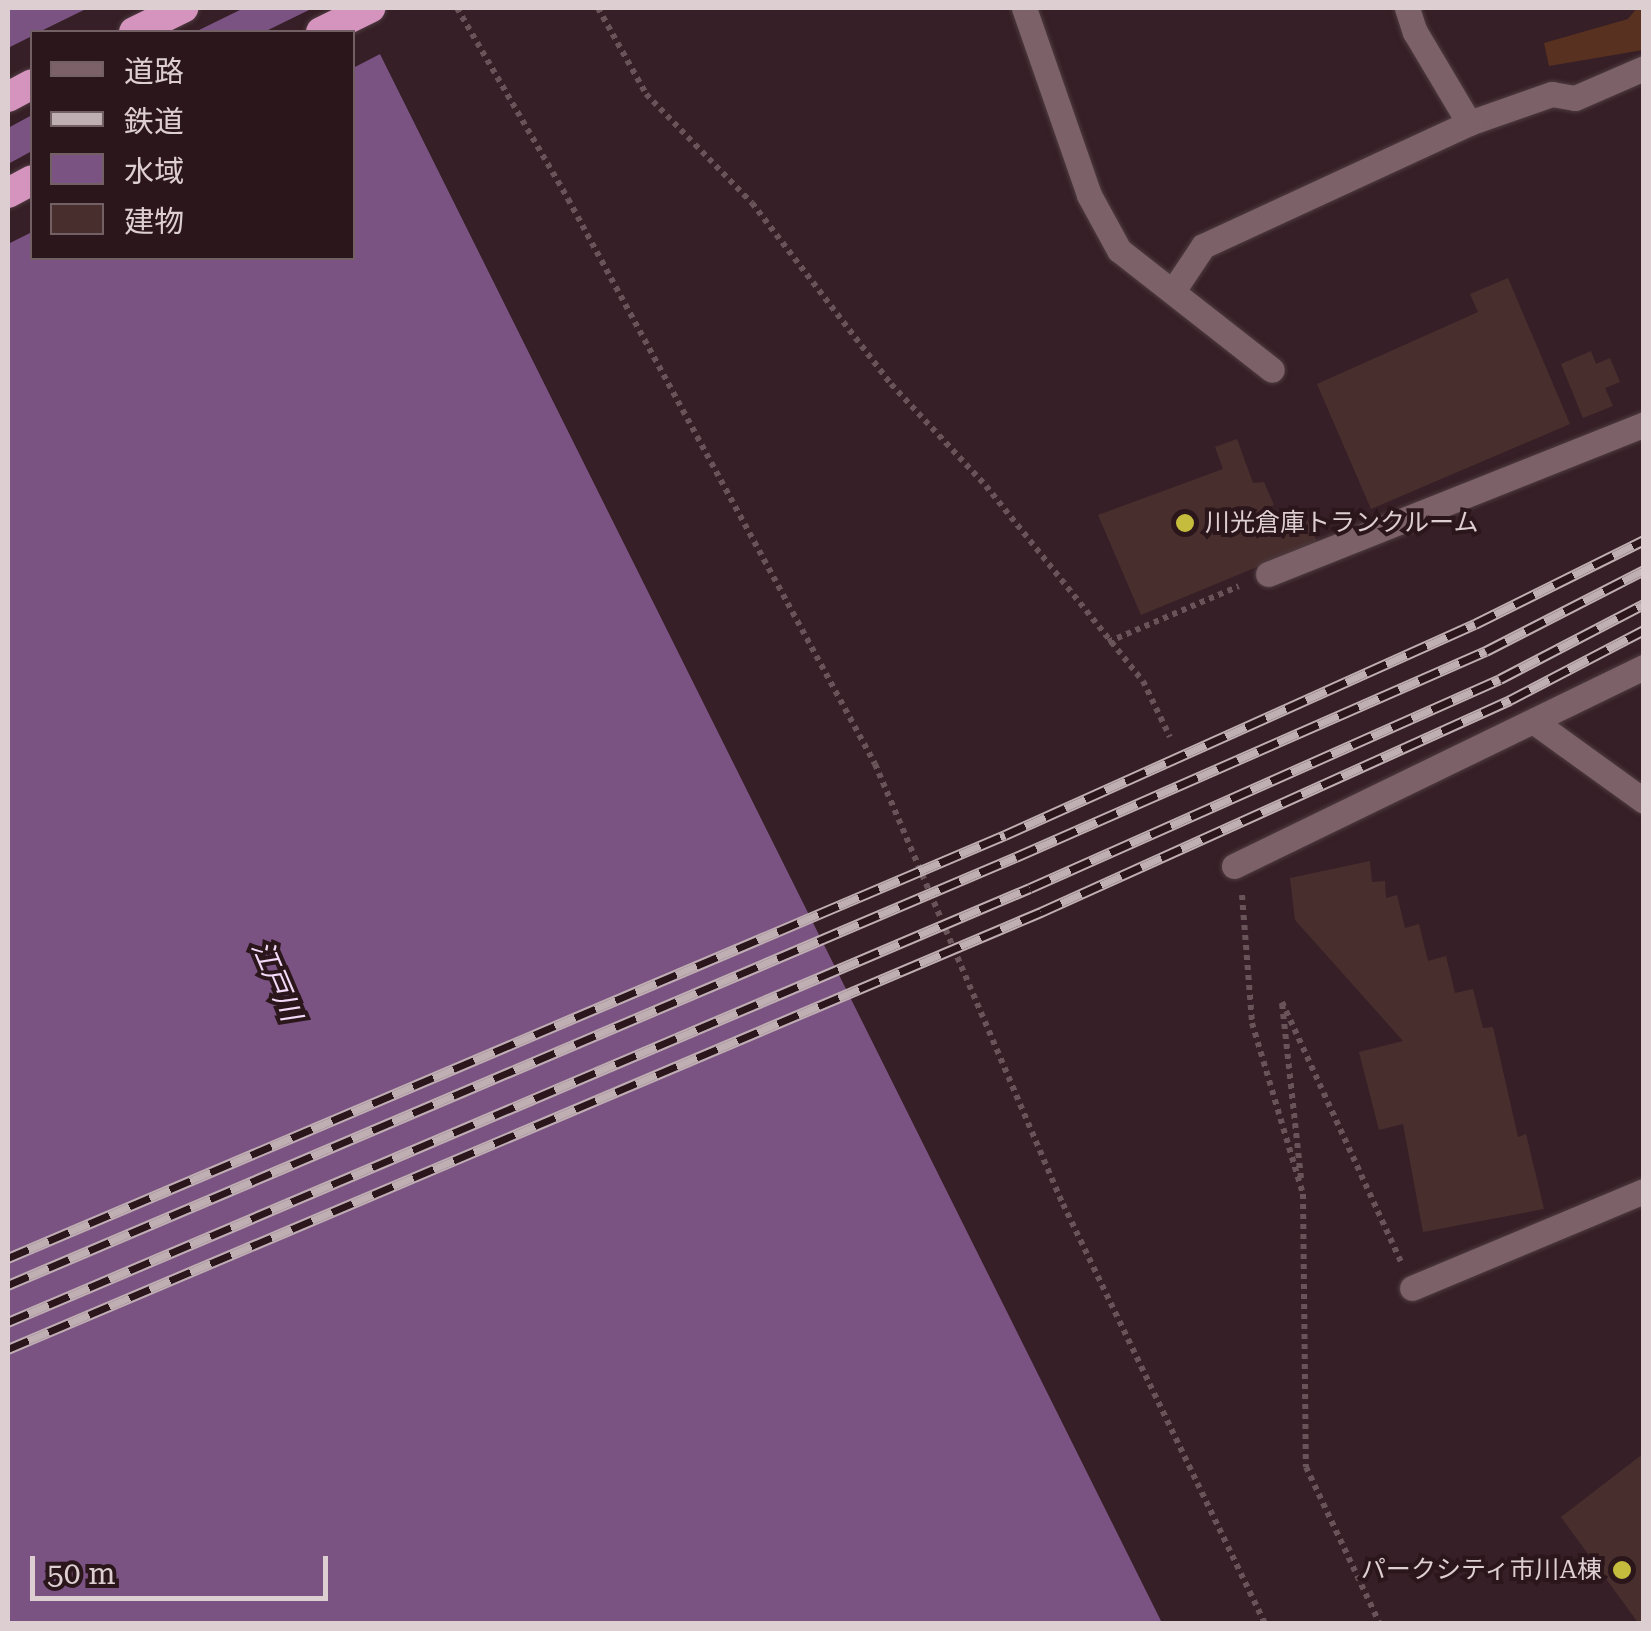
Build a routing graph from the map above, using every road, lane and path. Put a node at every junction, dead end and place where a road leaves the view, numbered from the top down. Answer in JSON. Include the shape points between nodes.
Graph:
{"nodes":[{"id":1,"x":184,"y":8,"type":"edge"},
{"id":2,"x":370,"y":8,"type":"edge"},
{"id":3,"x":457,"y":8,"type":"edge"},
{"id":4,"x":598,"y":8,"type":"edge"},
{"id":5,"x":1024,"y":8,"type":"edge"},
{"id":6,"x":1406,"y":8,"type":"edge"},
{"id":7,"x":138,"y":30,"type":"edge"},
{"id":8,"x":325,"y":30,"type":"edge"},
{"id":9,"x":1644,"y":68,"type":"edge"},
{"id":10,"x":30,"y":85,"type":"edge"},
{"id":11,"x":8,"y":97,"type":"edge"},
{"id":12,"x":1468,"y":123,"type":"junction"},
{"id":13,"x":30,"y":181,"type":"edge"},
{"id":14,"x":8,"y":193,"type":"edge"},
{"id":15,"x":1173,"y":290,"type":"junction"},
{"id":16,"x":1272,"y":370,"type":"dead end"},
{"id":17,"x":1644,"y":424,"type":"edge"},
{"id":18,"x":1268,"y":574,"type":"joint"},
{"id":19,"x":1108,"y":642,"type":"junction"},
{"id":20,"x":1644,"y":668,"type":"edge"},
{"id":21,"x":1536,"y":723,"type":"junction"},
{"id":22,"x":1170,"y":737,"type":"dead end"},
{"id":23,"x":1644,"y":801,"type":"edge"},
{"id":24,"x":1234,"y":866,"type":"joint"},
{"id":25,"x":1644,"y":1191,"type":"edge"},
{"id":26,"x":1303,"y":1194,"type":"junction"},
{"id":27,"x":1412,"y":1288,"type":"joint"},
{"id":28,"x":1265,"y":1624,"type":"edge"},
{"id":29,"x":1380,"y":1624,"type":"edge"}],
"edges":[{"from":1,"to":7,"type":"highway"},
{"from":2,"to":8,"type":"highway"},
{"from":3,"to":28,"type":"path","via":[[875,764],[1063,1204]]},
{"from":4,"to":19,"type":"path","via":[[646,94],[752,202],[891,384],[986,486]]},
{"from":5,"to":15,"type":"street","via":[[1089,195],[1119,250]]},
{"from":6,"to":12,"type":"street"},
{"from":9,"to":12,"type":"street","via":[[1575,98],[1552,94]]},
{"from":10,"to":11,"type":"highway"},
{"from":12,"to":15,"type":"street","via":[[1203,246]]},
{"from":13,"to":14,"type":"highway"},
{"from":15,"to":16,"type":"street"},
{"from":17,"to":18,"type":"street"},
{"from":18,"to":19,"type":"path"},
{"from":19,"to":22,"type":"path","via":[[1143,681]]},
{"from":20,"to":21,"type":"street"},
{"from":21,"to":23,"type":"street"},
{"from":21,"to":24,"type":"street"},
{"from":24,"to":26,"type":"path","via":[[1246,914],[1252,1023]]},
{"from":25,"to":27,"type":"street"},
{"from":26,"to":27,"type":"path","via":[[1282,1002]]},
{"from":26,"to":29,"type":"path","via":[[1306,1467]]}]}
